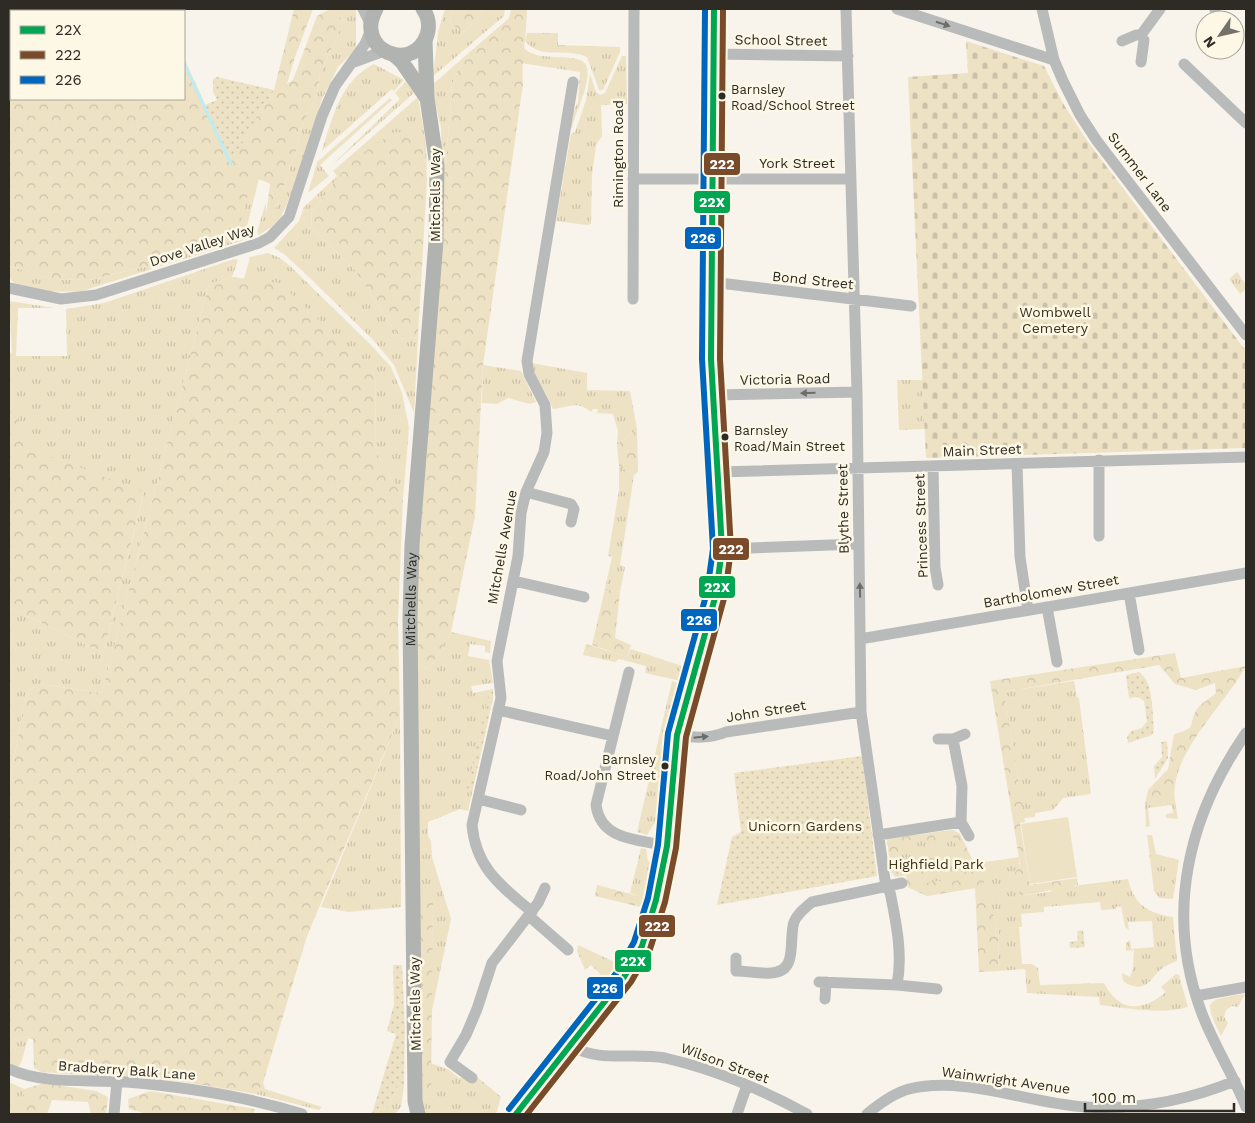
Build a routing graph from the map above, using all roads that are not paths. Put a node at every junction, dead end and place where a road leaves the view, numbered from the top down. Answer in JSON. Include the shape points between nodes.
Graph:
{"nodes":[{"id":1,"x":363,"y":9,"type":"edge"},
{"id":2,"x":423,"y":9,"type":"edge"},
{"id":3,"x":634,"y":9,"type":"edge"},
{"id":4,"x":714,"y":9,"type":"edge"},
{"id":5,"x":846,"y":9,"type":"edge"},
{"id":6,"x":897,"y":9,"type":"edge"},
{"id":7,"x":1042,"y":9,"type":"edge"},
{"id":8,"x":1160,"y":9,"type":"edge"},
{"id":9,"x":372,"y":21,"type":"edge"},
{"id":10,"x":1141,"y":35,"type":"junction"},
{"id":11,"x":425,"y":40,"type":"junction"},
{"id":12,"x":1122,"y":41,"type":"dead end"},
{"id":13,"x":388,"y":53,"type":"junction"},
{"id":14,"x":714,"y":54,"type":"junction"},
{"id":15,"x":848,"y":56,"type":"junction"},
{"id":16,"x":1054,"y":60,"type":"junction"},
{"id":17,"x":354,"y":62,"type":"junction"},
{"id":18,"x":1141,"y":62,"type":"dead end"},
{"id":19,"x":1184,"y":64,"type":"dead end"},
{"id":20,"x":573,"y":82,"type":"dead end"},
{"id":21,"x":427,"y":98,"type":"junction"},
{"id":22,"x":1245,"y":118,"type":"edge"},
{"id":23,"x":712,"y":178,"type":"junction"},
{"id":24,"x":634,"y":179,"type":"junction"},
{"id":25,"x":851,"y":179,"type":"junction"},
{"id":26,"x":711,"y":282,"type":"junction"},
{"id":27,"x":9,"y":288,"type":"edge"},
{"id":28,"x":633,"y":299,"type":"dead end"},
{"id":29,"x":854,"y":299,"type":"junction"},
{"id":30,"x":911,"y":306,"type":"dead end"},
{"id":31,"x":1246,"y":335,"type":"edge"},
{"id":32,"x":857,"y":392,"type":"junction"},
{"id":33,"x":714,"y":395,"type":"junction"},
{"id":34,"x":1246,"y":457,"type":"edge"},
{"id":35,"x":1099,"y":460,"type":"junction"},
{"id":36,"x":1017,"y":464,"type":"junction"},
{"id":37,"x":933,"y":466,"type":"junction"},
{"id":38,"x":858,"y":468,"type":"junction"},
{"id":39,"x":719,"y":472,"type":"junction"},
{"id":40,"x":526,"y":492,"type":"junction"},
{"id":41,"x":571,"y":522,"type":"dead end"},
{"id":42,"x":1099,"y":536,"type":"dead end"},
{"id":43,"x":859,"y":544,"type":"junction"},
{"id":44,"x":722,"y":548,"type":"junction"},
{"id":45,"x":1246,"y":573,"type":"edge"},
{"id":46,"x":514,"y":581,"type":"junction"},
{"id":47,"x":938,"y":585,"type":"dead end"},
{"id":48,"x":1129,"y":593,"type":"junction"},
{"id":49,"x":584,"y":597,"type":"dead end"},
{"id":50,"x":1047,"y":607,"type":"junction"},
{"id":51,"x":1028,"y":610,"type":"junction"},
{"id":52,"x":860,"y":639,"type":"junction"},
{"id":53,"x":1139,"y":650,"type":"dead end"},
{"id":54,"x":1057,"y":662,"type":"dead end"},
{"id":55,"x":629,"y":672,"type":"dead end"},
{"id":56,"x":498,"y":710,"type":"junction"},
{"id":57,"x":861,"y":712,"type":"junction"},
{"id":58,"x":1246,"y":733,"type":"edge"},
{"id":59,"x":965,"y":734,"type":"dead end"},
{"id":60,"x":677,"y":735,"type":"junction"},
{"id":61,"x":613,"y":736,"type":"junction"},
{"id":62,"x":938,"y":739,"type":"dead end"},
{"id":63,"x":953,"y":739,"type":"junction"},
{"id":64,"x":478,"y":799,"type":"junction"},
{"id":65,"x":521,"y":810,"type":"dead end"},
{"id":66,"x":961,"y":822,"type":"junction"},
{"id":67,"x":878,"y":835,"type":"junction"},
{"id":68,"x":969,"y":836,"type":"dead end"},
{"id":69,"x":667,"y":846,"type":"junction"},
{"id":70,"x":902,"y":883,"type":"dead end"},
{"id":71,"x":886,"y":887,"type":"junction"},
{"id":72,"x":545,"y":888,"type":"dead end"},
{"id":73,"x":530,"y":914,"type":"junction"},
{"id":74,"x":568,"y":950,"type":"dead end"},
{"id":75,"x":736,"y":958,"type":"dead end"},
{"id":76,"x":897,"y":985,"type":"junction"},
{"id":77,"x":1246,"y":987,"type":"edge"},
{"id":78,"x":936,"y":989,"type":"dead end"},
{"id":79,"x":1196,"y":996,"type":"junction"},
{"id":80,"x":825,"y":998,"type":"dead end"},
{"id":81,"x":571,"y":1046,"type":"junction"},
{"id":82,"x":9,"y":1069,"type":"edge"},
{"id":83,"x":472,"y":1078,"type":"dead end"},
{"id":84,"x":117,"y":1081,"type":"junction"},
{"id":85,"x":1235,"y":1081,"type":"junction"},
{"id":86,"x":747,"y":1085,"type":"junction"},
{"id":87,"x":1246,"y":1107,"type":"edge"},
{"id":88,"x":414,"y":1110,"type":"edge"},
{"id":89,"x":1148,"y":1110,"type":"edge"},
{"id":90,"x":114,"y":1114,"type":"edge"},
{"id":91,"x":302,"y":1114,"type":"edge"},
{"id":92,"x":516,"y":1114,"type":"edge"},
{"id":93,"x":737,"y":1114,"type":"edge"},
{"id":94,"x":807,"y":1114,"type":"edge"},
{"id":95,"x":867,"y":1114,"type":"edge"}],
"edges":[{"from":1,"to":9,"type":"street"},
{"from":2,"to":11,"type":"main road","name":"Mitchells Way","via":[[428,22]]},
{"from":3,"to":24,"type":"street","name":"Rimington Road"},
{"from":4,"to":14,"type":"street"},
{"from":5,"to":15,"type":"street","name":"Blythe Street"},
{"from":6,"to":16,"type":"street","one_way":true},
{"from":7,"to":16,"type":"street","name":"Summer Lane"},
{"from":8,"to":10,"type":"street"},
{"from":9,"to":13,"type":"main road","name":"Mitchells Way","via":[[377,45]]},
{"from":9,"to":17,"type":"street","name":"Dove Valley Way"},
{"from":10,"to":12,"type":"street"},
{"from":10,"to":18,"type":"street","via":[[1144,40]]},
{"from":11,"to":13,"type":"main road","via":[[411,53]]},
{"from":11,"to":21,"type":"main road","name":"Mitchells Way"},
{"from":13,"to":17,"type":"street"},
{"from":13,"to":21,"type":"main road","name":"Mitchells Way","via":[[402,62]]},
{"from":14,"to":15,"type":"street","name":"School Street"},
{"from":14,"to":23,"type":"street"},
{"from":15,"to":25,"type":"street","name":"Blythe Street"},
{"from":16,"to":31,"type":"street","name":"Summer Lane","via":[[1080,115],[1097,141]]},
{"from":17,"to":27,"type":"street","name":"Dove Valley Way","via":[[334,86],[289,217],[270,237],[96,295],[61,299]]},
{"from":19,"to":22,"type":"street"},
{"from":20,"to":40,"type":"street","name":"Mitchells Avenue","via":[[527,361],[529,374],[545,405],[547,433],[544,452]]},
{"from":21,"to":88,"type":"main road","name":"Mitchells Way","via":[[437,166],[436,240],[413,536],[410,618]]},
{"from":23,"to":24,"type":"street","name":"York Street"},
{"from":23,"to":25,"type":"street","name":"York Street"},
{"from":23,"to":26,"type":"street"},
{"from":24,"to":28,"type":"street","name":"Rimington Road"},
{"from":25,"to":29,"type":"street","name":"Blythe Street"},
{"from":26,"to":29,"type":"street","name":"Bond Street"},
{"from":26,"to":33,"type":"street"},
{"from":29,"to":30,"type":"street","name":"Bond Street"},
{"from":29,"to":32,"type":"street","name":"Blythe Street"},
{"from":32,"to":33,"type":"street","name":"Victoria Road","one_way":true},
{"from":32,"to":38,"type":"street","name":"Blythe Street"},
{"from":33,"to":39,"type":"street"},
{"from":34,"to":35,"type":"street","name":"Main Street"},
{"from":35,"to":36,"type":"street","name":"Main Street"},
{"from":35,"to":42,"type":"street"},
{"from":36,"to":37,"type":"street","name":"Main Street"},
{"from":36,"to":51,"type":"street","via":[[1020,557]]},
{"from":37,"to":38,"type":"street","name":"Main Street"},
{"from":37,"to":47,"type":"street","name":"Princess Street"},
{"from":38,"to":39,"type":"street","name":"Main Street"},
{"from":38,"to":43,"type":"street","name":"Blythe Street"},
{"from":39,"to":44,"type":"street"},
{"from":40,"to":41,"type":"street","via":[[571,504],[574,509]]},
{"from":40,"to":46,"type":"street","name":"Mitchells Avenue"},
{"from":43,"to":44,"type":"street"},
{"from":52,"to":43,"type":"street","name":"Blythe Street","one_way":true},
{"from":44,"to":60,"type":"street","via":[[716,594]]},
{"from":45,"to":48,"type":"street","name":"Bartholomew Street"},
{"from":46,"to":49,"type":"street"},
{"from":46,"to":56,"type":"street","name":"Mitchells Avenue","via":[[497,661],[500,682]]},
{"from":48,"to":50,"type":"street","name":"Bartholomew Street"},
{"from":48,"to":53,"type":"street"},
{"from":50,"to":51,"type":"street","name":"Bartholomew Street"},
{"from":50,"to":54,"type":"street"},
{"from":51,"to":52,"type":"street","name":"Bartholomew Street"},
{"from":52,"to":57,"type":"street","name":"Blythe Street"},
{"from":55,"to":61,"type":"street"},
{"from":56,"to":61,"type":"street"},
{"from":56,"to":64,"type":"street","name":"Mitchells Avenue"},
{"from":60,"to":57,"type":"street","name":"John Street","one_way":true,"via":[[693,738],[717,736]]},
{"from":57,"to":67,"type":"street","name":"Blythe Street"},
{"from":58,"to":79,"type":"street","via":[[1209,797],[1196,829],[1187,871],[1182,912]]},
{"from":59,"to":63,"type":"street"},
{"from":60,"to":69,"type":"street"},
{"from":61,"to":69,"type":"street","via":[[596,805],[599,819],[615,834]]},
{"from":62,"to":63,"type":"street"},
{"from":63,"to":66,"type":"street","via":[[962,786]]},
{"from":64,"to":65,"type":"street"},
{"from":64,"to":73,"type":"street","name":"Mitchells Avenue","via":[[472,825],[479,857],[492,877]]},
{"from":66,"to":67,"type":"street"},
{"from":66,"to":68,"type":"street"},
{"from":67,"to":71,"type":"street","name":"Blythe Street"},
{"from":69,"to":81,"type":"street","via":[[642,946],[624,977]]},
{"from":70,"to":71,"type":"street"},
{"from":71,"to":75,"type":"street","via":[[812,902],[802,910],[794,921],[791,961],[783,970],[773,973],[736,970]]},
{"from":71,"to":76,"type":"street","name":"Blythe Street","via":[[890,892],[899,942]]},
{"from":72,"to":73,"type":"street"},
{"from":73,"to":74,"type":"street","name":"Mitchells Avenue"},
{"from":73,"to":83,"type":"street","via":[[492,963],[466,1035],[450,1062]]},
{"from":76,"to":78,"type":"street"},
{"from":76,"to":80,"type":"street","via":[[822,982]]},
{"from":77,"to":79,"type":"street"},
{"from":79,"to":85,"type":"street"},
{"from":81,"to":86,"type":"street","name":"Wilson Street","via":[[603,1057],[662,1058]]},
{"from":81,"to":92,"type":"street"},
{"from":82,"to":84,"type":"street","name":"Bradberry Balk Lane","via":[[40,1079]]},
{"from":84,"to":90,"type":"street"},
{"from":84,"to":91,"type":"street","name":"Bradberry Balk Lane","via":[[182,1086]]},
{"from":85,"to":87,"type":"street"},
{"from":85,"to":89,"type":"street","name":"Wainwright Avenue","via":[[1201,1095]]},
{"from":86,"to":93,"type":"street"},
{"from":86,"to":94,"type":"street","name":"Wilson Street"},
{"from":89,"to":95,"type":"street","name":"Wainwright Avenue","via":[[1084,1107],[934,1084],[907,1089],[881,1102]]}]}
